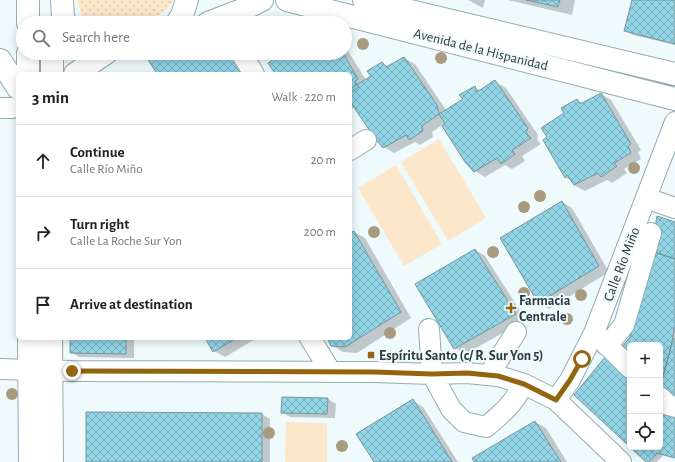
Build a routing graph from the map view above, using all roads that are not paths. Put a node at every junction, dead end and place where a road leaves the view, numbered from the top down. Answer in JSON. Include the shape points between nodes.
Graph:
{"nodes":[{"id":1,"x":28,"y":0,"type":"edge"},
{"id":2,"x":50,"y":0,"type":"edge"},
{"id":3,"x":62,"y":0,"type":"edge"},
{"id":4,"x":186,"y":0,"type":"edge"},
{"id":5,"x":262,"y":0,"type":"edge"},
{"id":6,"x":287,"y":0,"type":"edge"},
{"id":7,"x":364,"y":0,"type":"edge"},
{"id":8,"x":28,"y":16,"type":"edge"},
{"id":9,"x":51,"y":16,"type":"edge"},
{"id":10,"x":63,"y":16,"type":"edge"},
{"id":11,"x":181,"y":16,"type":"edge"},
{"id":12,"x":228,"y":16,"type":"edge"},
{"id":13,"x":350,"y":16,"type":"edge"},
{"id":14,"x":352,"y":16,"type":"edge"},
{"id":15,"x":0,"y":60,"type":"edge"},
{"id":16,"x":28,"y":60,"type":"edge"},
{"id":17,"x":52,"y":60,"type":"edge"},
{"id":18,"x":95,"y":60,"type":"edge"},
{"id":19,"x":245,"y":60,"type":"edge"},
{"id":20,"x":28,"y":72,"type":"edge"},
{"id":21,"x":52,"y":72,"type":"edge"},
{"id":22,"x":79,"y":72,"type":"edge"},
{"id":23,"x":253,"y":72,"type":"edge"},
{"id":24,"x":675,"y":74,"type":"edge"},
{"id":25,"x":675,"y":98,"type":"edge"},
{"id":26,"x":10,"y":101,"type":"edge"},
{"id":27,"x":675,"y":122,"type":"edge"},
{"id":28,"x":646,"y":198,"type":"junction"},
{"id":29,"x":675,"y":208,"type":"edge"},
{"id":30,"x":651,"y":233,"type":"dead end"},
{"id":31,"x":429,"y":329,"type":"dead end"},
{"id":32,"x":516,"y":332,"type":"dead end"},
{"id":33,"x":601,"y":339,"type":"junction"},
{"id":34,"x":29,"y":340,"type":"edge"},
{"id":35,"x":51,"y":340,"type":"edge"},
{"id":36,"x":311,"y":340,"type":"edge"},
{"id":37,"x":627,"y":365,"type":"edge"},
{"id":38,"x":0,"y":369,"type":"edge"},
{"id":39,"x":28,"y":370,"type":"junction"},
{"id":40,"x":51,"y":370,"type":"junction"},
{"id":41,"x":331,"y":372,"type":"junction"},
{"id":42,"x":432,"y":374,"type":"junction"},
{"id":43,"x":490,"y":375,"type":"junction"},
{"id":44,"x":524,"y":384,"type":"junction"},
{"id":45,"x":556,"y":400,"type":"junction"},
{"id":46,"x":663,"y":400,"type":"edge"},
{"id":47,"x":675,"y":407,"type":"edge"},
{"id":48,"x":30,"y":462,"type":"edge"},
{"id":49,"x":52,"y":462,"type":"edge"},
{"id":50,"x":621,"y":462,"type":"edge"}],
"edges":[{"from":1,"to":8,"type":"main road"},
{"from":2,"to":9,"type":"main road"},
{"from":3,"to":10,"type":"main road"},
{"from":4,"to":11,"type":"main road"},
{"from":5,"to":12,"type":"main road"},
{"from":6,"to":13,"type":"main road","name":"Avenida de la Hispanidad"},
{"from":7,"to":24,"type":"main road","name":"Avenida de la Hispanidad"},
{"from":14,"to":25,"type":"main road","name":"Avenida de la Hispanidad"},
{"from":15,"to":26,"type":"main road"},
{"from":16,"to":20,"type":"main road"},
{"from":17,"to":21,"type":"main road"},
{"from":18,"to":22,"type":"main road"},
{"from":19,"to":23,"type":"street"},
{"from":27,"to":28,"type":"street","name":"Calle Río Miño"},
{"from":28,"to":29,"type":"street"},
{"from":28,"to":33,"type":"street","name":"Calle Río Miño"},
{"from":30,"to":33,"type":"street","via":[[624,326]]},
{"from":31,"to":42,"type":"street"},
{"from":32,"to":43,"type":"street"},
{"from":33,"to":37,"type":"street"},
{"from":33,"to":45,"type":"street","name":"Calle Río Miño"},
{"from":34,"to":39,"type":"main road"},
{"from":35,"to":40,"type":"main road"},
{"from":36,"to":41,"type":"street"},
{"from":38,"to":39,"type":"street"},
{"from":39,"to":40,"type":"street"},
{"from":39,"to":48,"type":"main road"},
{"from":40,"to":41,"type":"street"},
{"from":40,"to":49,"type":"main road"},
{"from":41,"to":42,"type":"street"},
{"from":42,"to":43,"type":"street"},
{"from":42,"to":44,"type":"street","via":[[451,409],[464,422],[486,427],[515,400]]},
{"from":43,"to":44,"type":"street"},
{"from":44,"to":45,"type":"street"},
{"from":45,"to":50,"type":"street"},
{"from":46,"to":47,"type":"street"}]}
